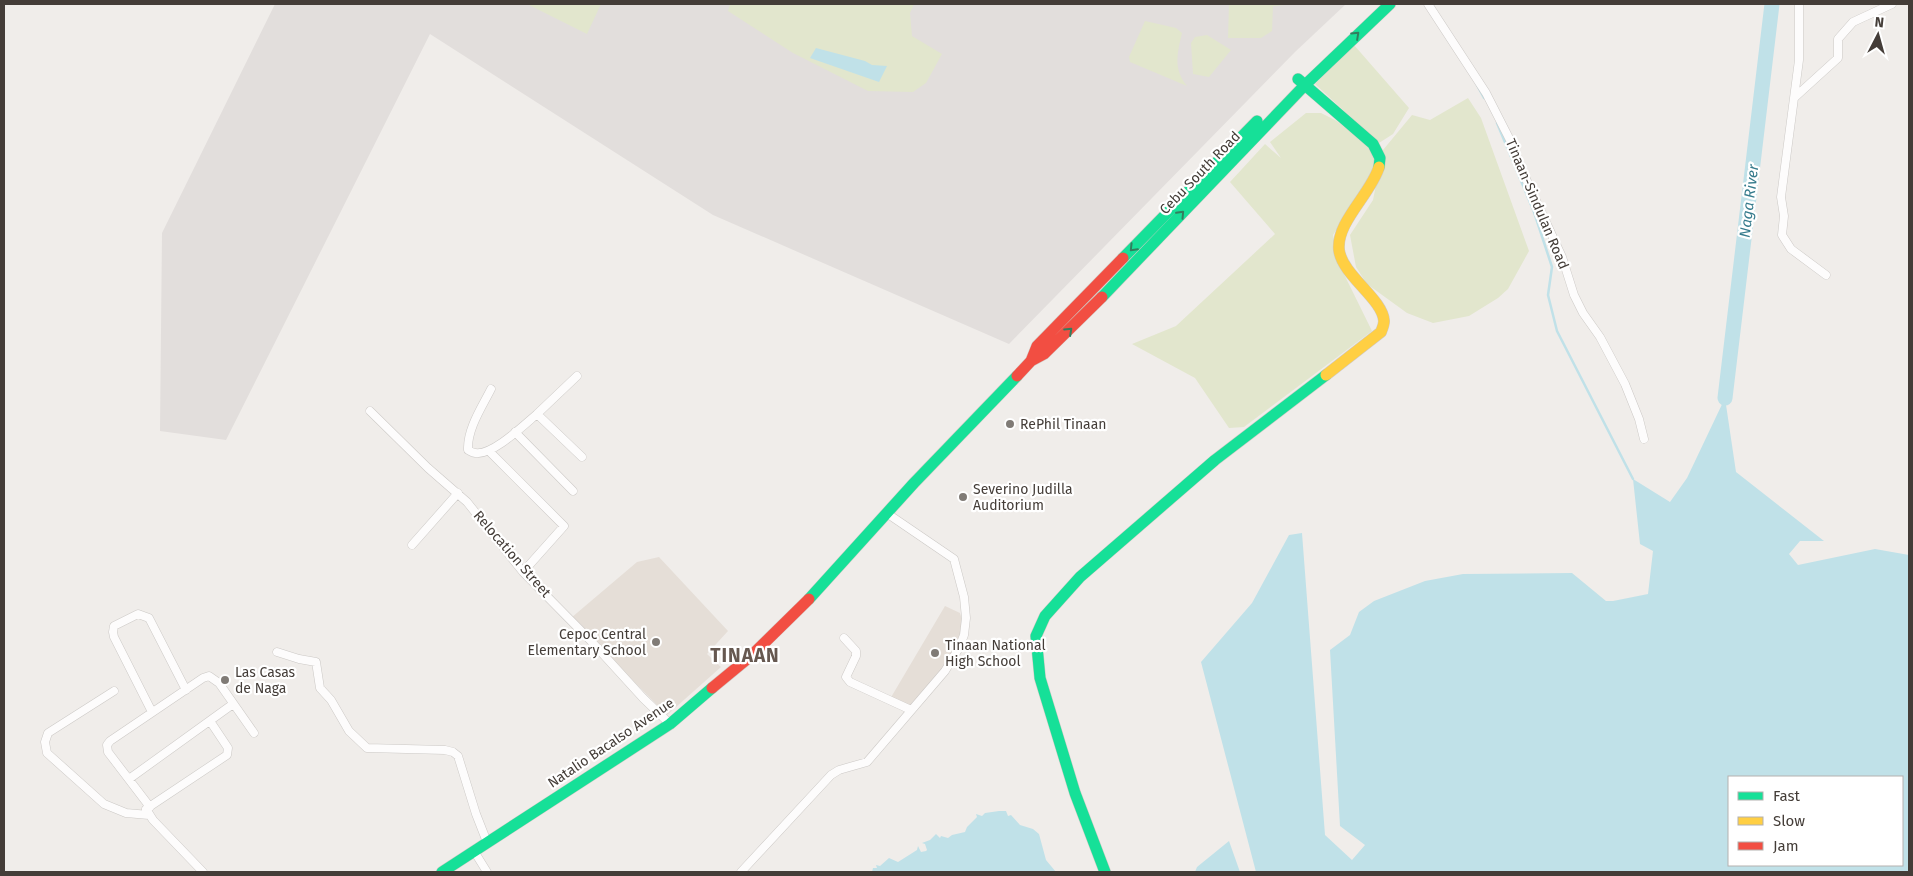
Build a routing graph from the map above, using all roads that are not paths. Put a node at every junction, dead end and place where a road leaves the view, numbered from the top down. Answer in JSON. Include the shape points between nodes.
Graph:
{"nodes":[{"id":1,"x":1378,"y":4,"type":"edge"},
{"id":2,"x":1390,"y":4,"type":"edge"},
{"id":3,"x":1428,"y":4,"type":"edge"},
{"id":4,"x":1799,"y":4,"type":"edge"},
{"id":5,"x":1892,"y":4,"type":"edge"},
{"id":6,"x":1301,"y":82,"type":"junction"},
{"id":7,"x":1794,"y":98,"type":"junction"},
{"id":8,"x":1826,"y":275,"type":"dead end"},
{"id":9,"x":577,"y":376,"type":"dead end"},
{"id":10,"x":491,"y":389,"type":"dead end"},
{"id":11,"x":370,"y":410,"type":"dead end"},
{"id":12,"x":537,"y":414,"type":"junction"},
{"id":13,"x":515,"y":432,"type":"junction"},
{"id":14,"x":1644,"y":439,"type":"dead end"},
{"id":15,"x":489,"y":451,"type":"junction"},
{"id":16,"x":582,"y":457,"type":"dead end"},
{"id":17,"x":573,"y":491,"type":"dead end"},
{"id":18,"x":458,"y":493,"type":"junction"},
{"id":19,"x":888,"y":514,"type":"junction"},
{"id":20,"x":412,"y":545,"type":"dead end"},
{"id":21,"x":523,"y":572,"type":"junction"},
{"id":22,"x":844,"y":638,"type":"dead end"},
{"id":23,"x":277,"y":652,"type":"dead end"},
{"id":24,"x":186,"y":690,"type":"junction"},
{"id":25,"x":114,"y":691,"type":"dead end"},
{"id":26,"x":234,"y":704,"type":"junction"},
{"id":27,"x":910,"y":710,"type":"junction"},
{"id":28,"x":152,"y":712,"type":"junction"},
{"id":29,"x":210,"y":721,"type":"junction"},
{"id":30,"x":670,"y":724,"type":"junction"},
{"id":31,"x":254,"y":733,"type":"dead end"},
{"id":32,"x":129,"y":779,"type":"junction"},
{"id":33,"x":148,"y":810,"type":"junction"},
{"id":34,"x":487,"y":842,"type":"junction"},
{"id":35,"x":474,"y":851,"type":"junction"},
{"id":36,"x":203,"y":872,"type":"edge"},
{"id":37,"x":442,"y":872,"type":"edge"},
{"id":38,"x":487,"y":872,"type":"edge"},
{"id":39,"x":741,"y":872,"type":"edge"},
{"id":40,"x":1105,"y":872,"type":"edge"}],
"edges":[{"from":1,"to":6,"type":"main road","name":"Cebu South Road","via":[[1324,52]]},
{"from":6,"to":2,"type":"main road","name":"Cebu South Road","one_way":true},
{"from":3,"to":14,"type":"street","name":"Tinaan-Sindulan Road","via":[[1486,93],[1510,140],[1562,258],[1574,294],[1626,384]]},
{"from":4,"to":7,"type":"street","via":[[1799,60]]},
{"from":5,"to":7,"type":"street","via":[[1853,22],[1838,39],[1838,58]]},
{"from":6,"to":19,"type":"main road","name":"Cebu South Road","via":[[1037,346],[1031,361]]},
{"from":6,"to":40,"type":"main road","via":[[1373,144],[1380,158],[1378,172],[1340,236],[1339,251],[1354,279],[1381,310],[1384,320],[1381,332],[1215,460],[1080,577],[1045,616],[1036,636],[1040,678],[1075,792]]},
{"from":7,"to":8,"type":"street","via":[[1781,197],[1782,235],[1791,249]]},
{"from":9,"to":12,"type":"street"},
{"from":10,"to":15,"type":"street","via":[[467,440],[468,450],[475,454]]},
{"from":11,"to":18,"type":"street","name":"Relocation Street"},
{"from":12,"to":13,"type":"street"},
{"from":12,"to":16,"type":"street"},
{"from":13,"to":15,"type":"street"},
{"from":13,"to":17,"type":"street"},
{"from":15,"to":21,"type":"street","via":[[564,526]]},
{"from":18,"to":20,"type":"street"},
{"from":18,"to":21,"type":"street","name":"Relocation Street"},
{"from":19,"to":27,"type":"street","via":[[954,559],[964,597],[966,618],[959,648],[944,672]]},
{"from":19,"to":30,"type":"main road","name":"Natalio Bacalso Avenue","via":[[752,655]]},
{"from":21,"to":30,"type":"street","name":"Relocation Street"},
{"from":22,"to":27,"type":"street","via":[[856,652],[846,677],[850,682]]},
{"from":23,"to":34,"type":"street","via":[[316,662],[320,688],[332,700],[349,731],[367,748],[445,750],[458,756]]},
{"from":24,"to":26,"type":"street","via":[[209,676],[219,683]]},
{"from":24,"to":28,"type":"street"},
{"from":24,"to":28,"type":"street","via":[[149,618],[138,614],[114,626],[114,637]]},
{"from":25,"to":33,"type":"street","via":[[48,733],[45,742],[47,753],[104,804],[126,813]]},
{"from":26,"to":29,"type":"street"},
{"from":26,"to":31,"type":"street"},
{"from":27,"to":39,"type":"street","via":[[867,762],[831,775]]},
{"from":28,"to":32,"type":"street","via":[[107,745],[108,752]]},
{"from":29,"to":32,"type":"street"},
{"from":29,"to":33,"type":"street","via":[[228,748],[227,755]]},
{"from":30,"to":34,"type":"main road","name":"Natalio Bacalso Avenue"},
{"from":32,"to":33,"type":"street"},
{"from":33,"to":36,"type":"street"},
{"from":34,"to":35,"type":"main road","name":"Natalio Bacalso Avenue"},
{"from":35,"to":37,"type":"main road","name":"Natalio Bacalso Avenue"},
{"from":35,"to":38,"type":"street"}]}
